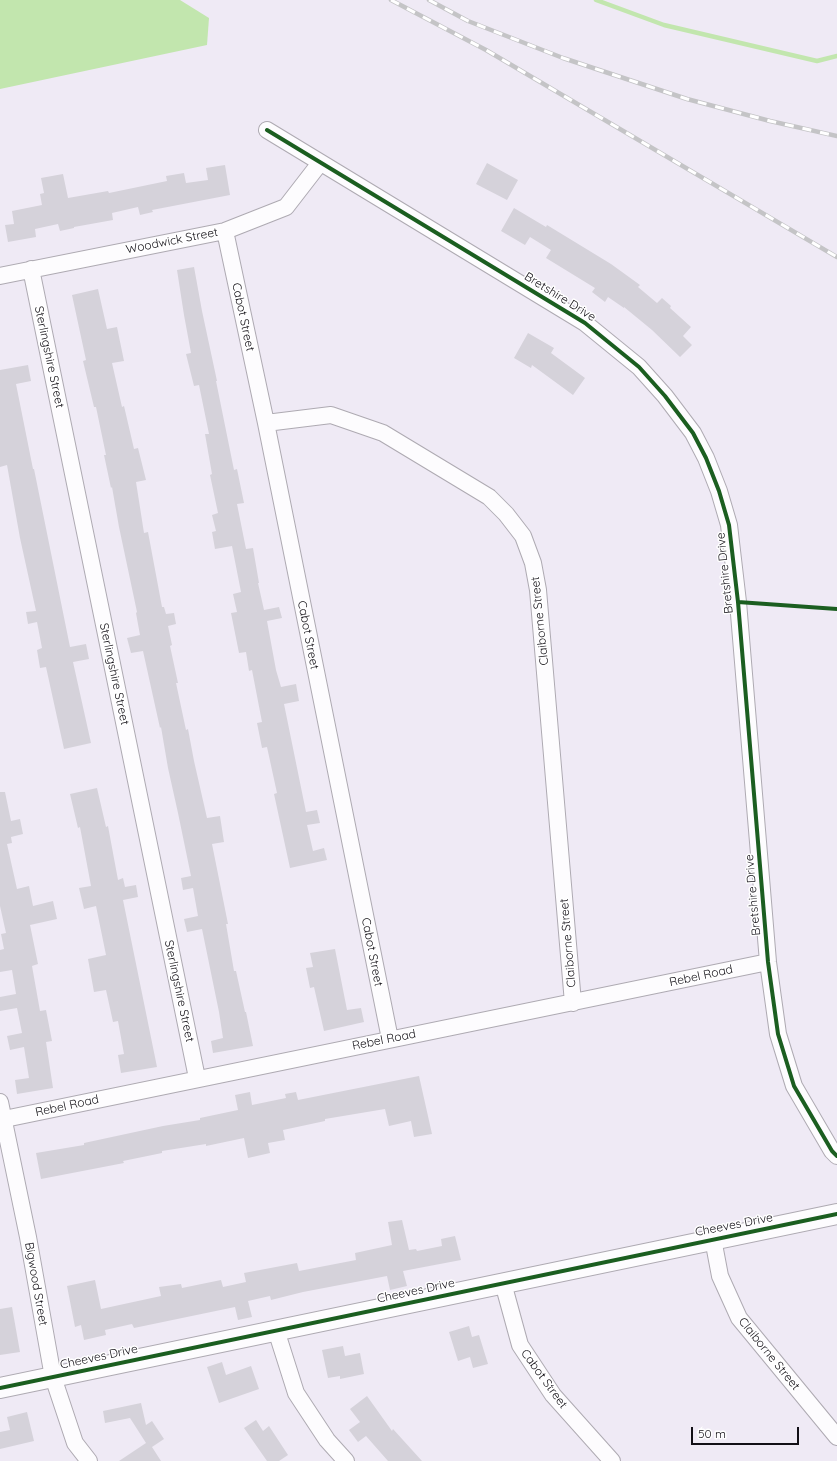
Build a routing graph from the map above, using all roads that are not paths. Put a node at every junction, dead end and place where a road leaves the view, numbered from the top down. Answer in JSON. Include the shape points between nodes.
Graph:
{"nodes":[{"id":1,"x":267,"y":130,"type":"dead end"},
{"id":2,"x":320,"y":162,"type":"junction"},
{"id":3,"x":225,"y":231,"type":"junction"},
{"id":4,"x":31,"y":269,"type":"junction"},
{"id":5,"x":0,"y":276,"type":"edge"},
{"id":6,"x":266,"y":423,"type":"junction"},
{"id":7,"x":768,"y":962,"type":"junction"},
{"id":8,"x":573,"y":1003,"type":"junction"},
{"id":9,"x":390,"y":1039,"type":"junction"},
{"id":10,"x":198,"y":1078,"type":"junction"},
{"id":11,"x":0,"y":1102,"type":"edge"},
{"id":12,"x":2,"y":1120,"type":"edge"},
{"id":13,"x":837,"y":1156,"type":"edge"},
{"id":14,"x":837,"y":1214,"type":"edge"},
{"id":15,"x":713,"y":1239,"type":"junction"},
{"id":16,"x":503,"y":1283,"type":"junction"},
{"id":17,"x":276,"y":1330,"type":"junction"},
{"id":18,"x":53,"y":1377,"type":"junction"},
{"id":19,"x":0,"y":1388,"type":"edge"},
{"id":20,"x":837,"y":1437,"type":"edge"},
{"id":21,"x":89,"y":1461,"type":"edge"},
{"id":22,"x":346,"y":1461,"type":"edge"},
{"id":23,"x":612,"y":1461,"type":"edge"}],
"edges":[{"from":1,"to":2,"type":"street","name":"Bretshire Drive"},
{"from":2,"to":3,"type":"street","name":"Woodwick Street","via":[[286,207]]},
{"from":2,"to":7,"type":"street","name":"Bretshire Drive","via":[[585,323],[639,367],[665,396],[692,433],[706,458],[730,524]]},
{"from":3,"to":4,"type":"street","name":"Woodwick Street"},
{"from":3,"to":6,"type":"street","name":"Cabot Street"},
{"from":4,"to":5,"type":"street","name":"Woodwick Street"},
{"from":4,"to":10,"type":"street","name":"Sterlingshire Street"},
{"from":6,"to":8,"type":"street","name":"Claiborne Street","via":[[331,415],[383,433],[489,497],[523,536],[533,563],[538,590]]},
{"from":6,"to":9,"type":"street","name":"Cabot Street"},
{"from":7,"to":8,"type":"street","name":"Rebel Road"},
{"from":7,"to":13,"type":"street","name":"Bretshire Drive","via":[[778,1034],[794,1086]]},
{"from":8,"to":9,"type":"street","name":"Rebel Road"},
{"from":9,"to":10,"type":"street","name":"Rebel Road"},
{"from":10,"to":12,"type":"street","name":"Rebel Road"},
{"from":11,"to":12,"type":"street","name":"Bigwood Street"},
{"from":12,"to":18,"type":"street","name":"Bigwood Street","via":[[28,1238]]},
{"from":14,"to":15,"type":"street","name":"Cheeves Drive"},
{"from":15,"to":16,"type":"street","name":"Cheeves Drive"},
{"from":15,"to":20,"type":"street","name":"Claiborne Street","via":[[720,1276],[739,1318]]},
{"from":16,"to":17,"type":"street","name":"Cheeves Drive"},
{"from":16,"to":23,"type":"street","name":"Cabot Street","via":[[520,1345],[553,1395]]},
{"from":17,"to":18,"type":"street","name":"Cheeves Drive"},
{"from":17,"to":22,"type":"street","via":[[296,1393],[327,1440]]},
{"from":18,"to":19,"type":"street","name":"Cheeves Drive"},
{"from":18,"to":21,"type":"street","name":"Bigwood Street","via":[[75,1443]]}]}
